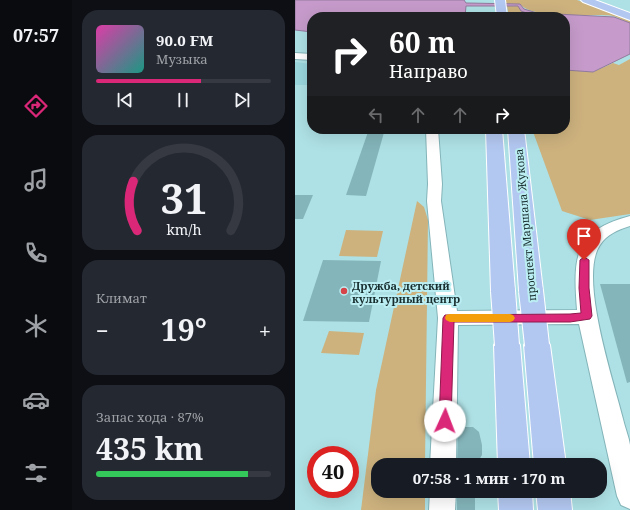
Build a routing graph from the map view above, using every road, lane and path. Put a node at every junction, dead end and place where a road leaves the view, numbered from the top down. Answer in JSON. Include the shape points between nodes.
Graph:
{"nodes":[{"id":1,"x":587,"y":1,"type":"edge"},
{"id":2,"x":630,"y":17,"type":"edge"},
{"id":3,"x":295,"y":56,"type":"edge"},
{"id":4,"x":307,"y":57,"type":"edge"},
{"id":5,"x":432,"y":134,"type":"edge"},
{"id":6,"x":494,"y":134,"type":"edge"},
{"id":7,"x":516,"y":134,"type":"edge"},
{"id":8,"x":630,"y":221,"type":"edge"},
{"id":9,"x":587,"y":316,"type":"junction"},
{"id":10,"x":449,"y":318,"type":"junction"},
{"id":11,"x":443,"y":458,"type":"edge"},
{"id":12,"x":514,"y":458,"type":"edge"},
{"id":13,"x":549,"y":458,"type":"edge"},
{"id":14,"x":630,"y":496,"type":"edge"},
{"id":15,"x":443,"y":498,"type":"edge"},
{"id":16,"x":515,"y":498,"type":"edge"},
{"id":17,"x":554,"y":498,"type":"edge"},
{"id":18,"x":442,"y":510,"type":"edge"},
{"id":19,"x":516,"y":510,"type":"edge"},
{"id":20,"x":555,"y":510,"type":"edge"}],
"edges":[{"from":1,"to":2,"type":"main road"},
{"from":3,"to":4,"type":"street"},
{"from":5,"to":10,"type":"street","via":[[434,201]]},
{"from":6,"to":12,"type":"main road","name":"проспект Маршала Жукова","bridge":true},
{"from":7,"to":13,"type":"main road","name":"проспект Маршала Жукова","bridge":true},
{"from":8,"to":9,"type":"street","via":[[608,228],[598,234],[592,242],[584,260]]},
{"from":9,"to":10,"type":"street"},
{"from":9,"to":14,"type":"street"},
{"from":10,"to":11,"type":"street"},
{"from":15,"to":18,"type":"street"},
{"from":16,"to":19,"type":"main road"},
{"from":17,"to":20,"type":"main road"}]}
